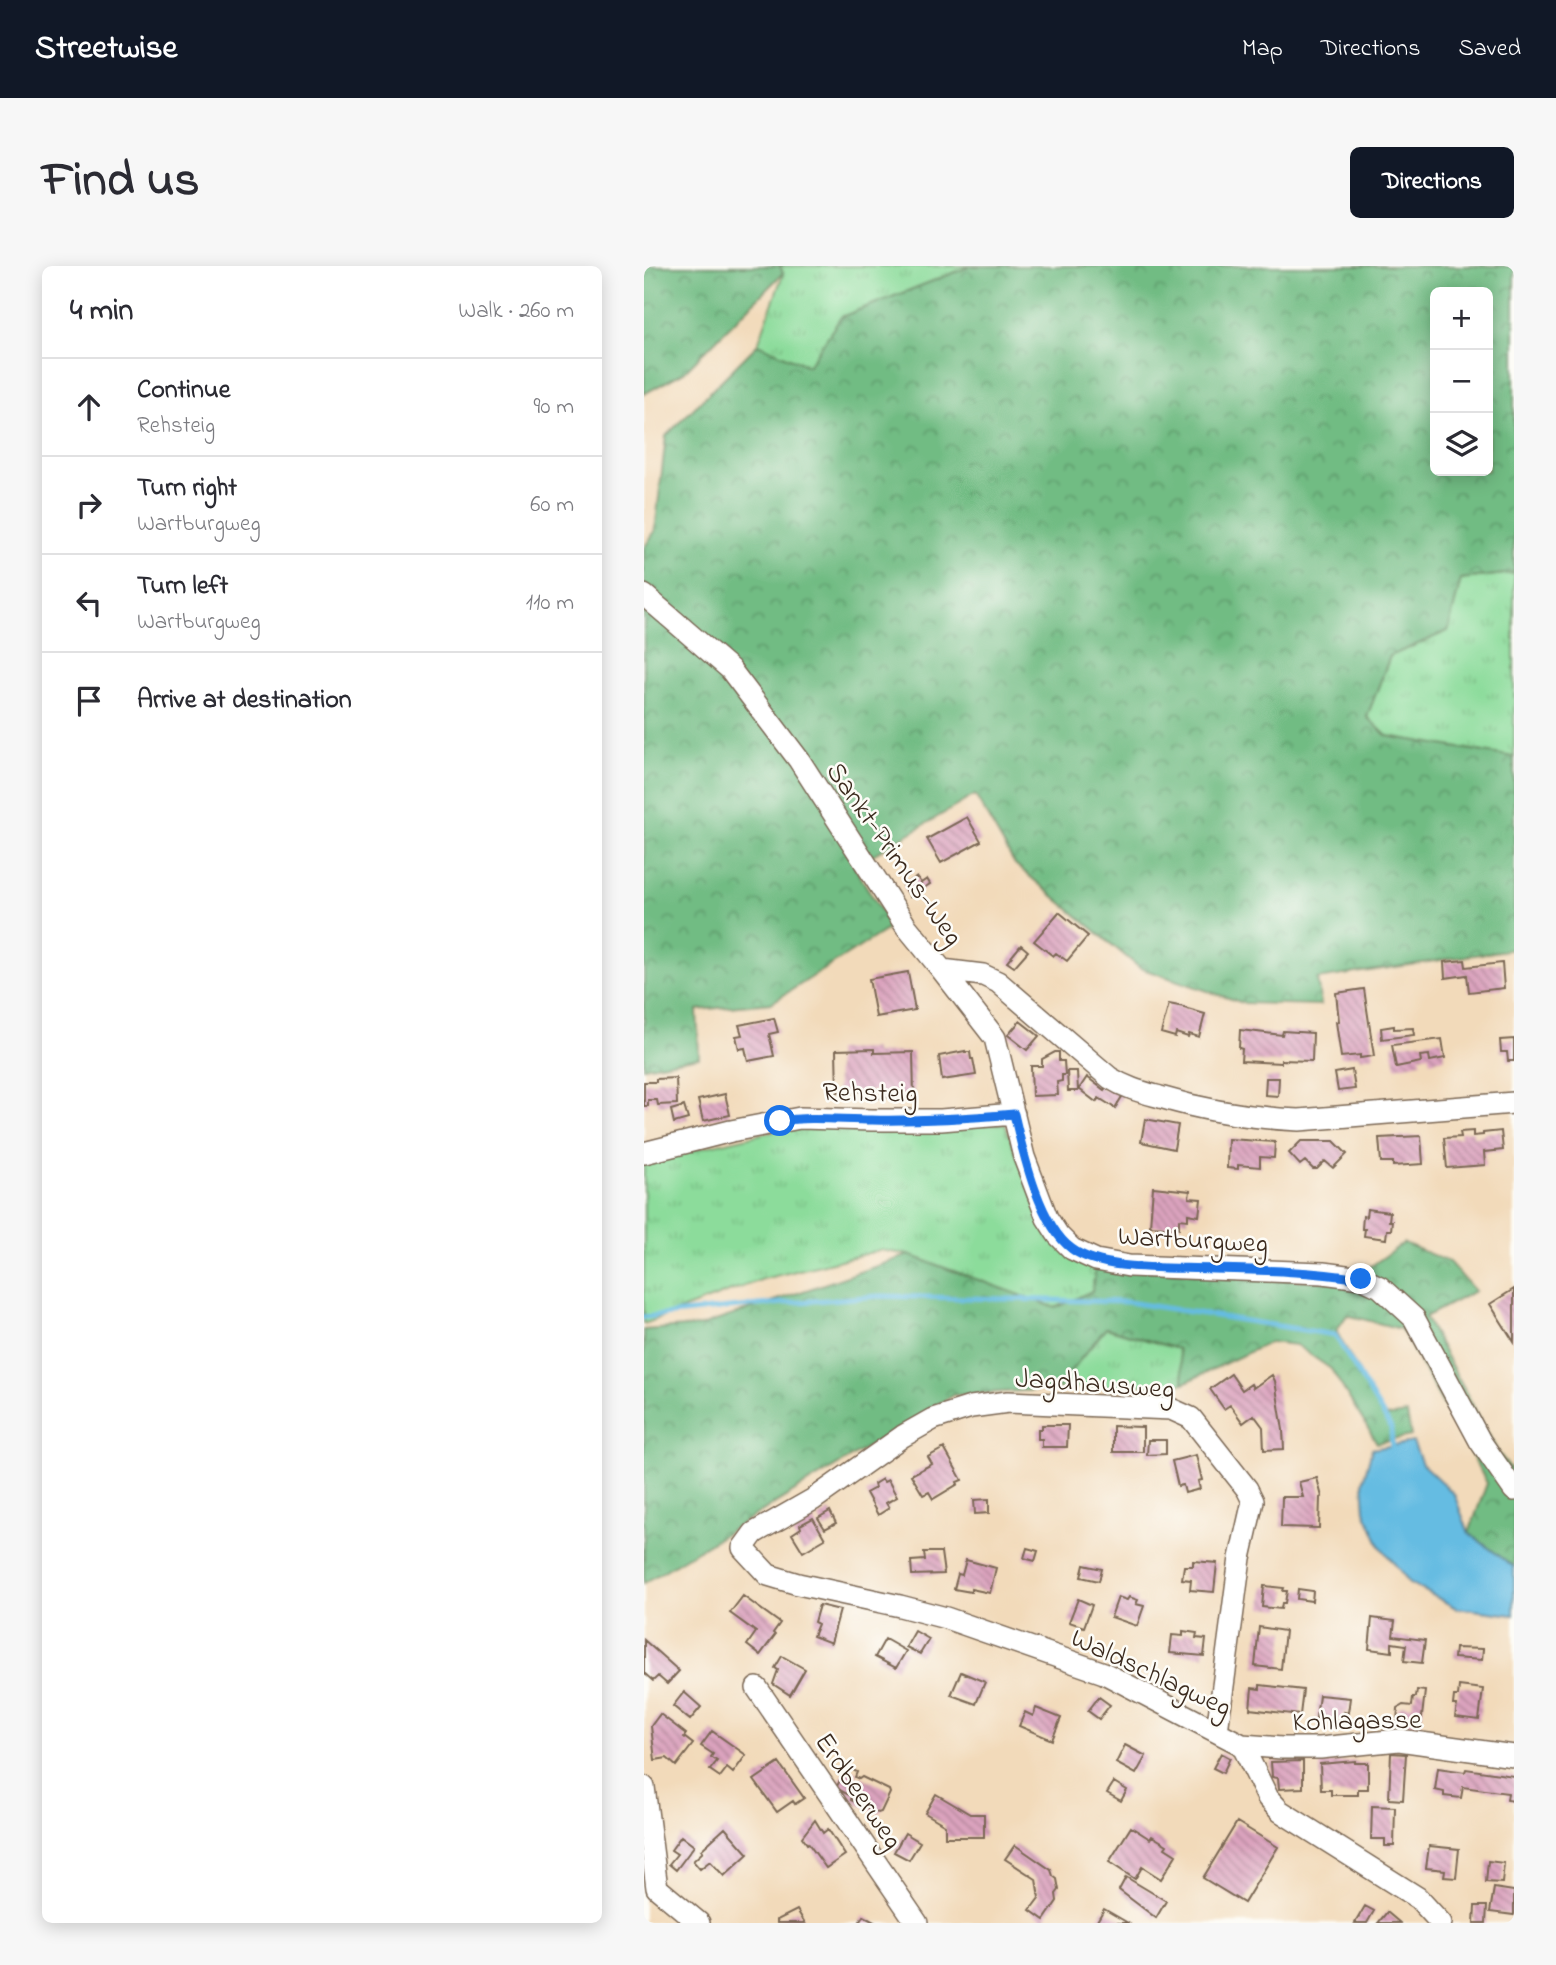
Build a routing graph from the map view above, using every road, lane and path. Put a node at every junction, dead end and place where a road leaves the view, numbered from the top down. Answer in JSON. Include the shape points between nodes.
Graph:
{"nodes":[{"id":1,"x":644,"y":595,"type":"edge"},
{"id":2,"x":942,"y":970,"type":"junction"},
{"id":3,"x":1514,"y":1103,"type":"edge"},
{"id":4,"x":1014,"y":1114,"type":"junction"},
{"id":5,"x":644,"y":1153,"type":"edge"},
{"id":6,"x":1514,"y":1490,"type":"edge"},
{"id":7,"x":743,"y":1548,"type":"joint"},
{"id":8,"x":757,"y":1688,"type":"dead end"},
{"id":9,"x":1217,"y":1731,"type":"junction"},
{"id":10,"x":1242,"y":1745,"type":"junction"},
{"id":11,"x":1514,"y":1756,"type":"edge"},
{"id":12,"x":644,"y":1787,"type":"edge"},
{"id":13,"x":650,"y":1896,"type":"edge"},
{"id":14,"x":699,"y":1923,"type":"edge"},
{"id":15,"x":917,"y":1923,"type":"edge"},
{"id":16,"x":1441,"y":1923,"type":"edge"}],
"edges":[{"from":1,"to":2,"type":"street","name":"Sankt-Primus-Weg","via":[[730,669],[799,760],[906,926]]},
{"from":2,"to":3,"type":"street","name":"Sankt-Primus-Weg","via":[[983,975],[998,982],[1110,1078],[1124,1087],[1176,1102],[1299,1120]]},
{"from":2,"to":4,"type":"street","name":"Wartburgweg","via":[[995,1038]]},
{"from":4,"to":5,"type":"street","name":"Rehsteig","via":[[941,1120],[800,1118]]},
{"from":4,"to":6,"type":"street","name":"Wartburgweg","via":[[1047,1218],[1072,1249],[1096,1260],[1129,1266],[1323,1273],[1380,1287],[1414,1318],[1480,1441]]},
{"from":7,"to":9,"type":"street","name":"Waldschlagweg","via":[[768,1575],[946,1618],[1052,1654],[1104,1673]]},
{"from":7,"to":9,"type":"street","name":"Jagdhausweg","via":[[754,1533],[814,1499],[933,1419],[1008,1402],[1171,1409],[1191,1418],[1253,1501],[1240,1558]]},
{"from":8,"to":15,"type":"street","name":"Erdbeerweg"},
{"from":9,"to":10,"type":"street","name":"Waldschlagweg"},
{"from":10,"to":11,"type":"street","name":"Kohlagasse","via":[[1320,1748],[1399,1740]]},
{"from":10,"to":16,"type":"street","name":"Waldschlagweg","via":[[1268,1798],[1280,1811],[1418,1898]]},
{"from":12,"to":13,"type":"street"},
{"from":13,"to":14,"type":"street"}]}
